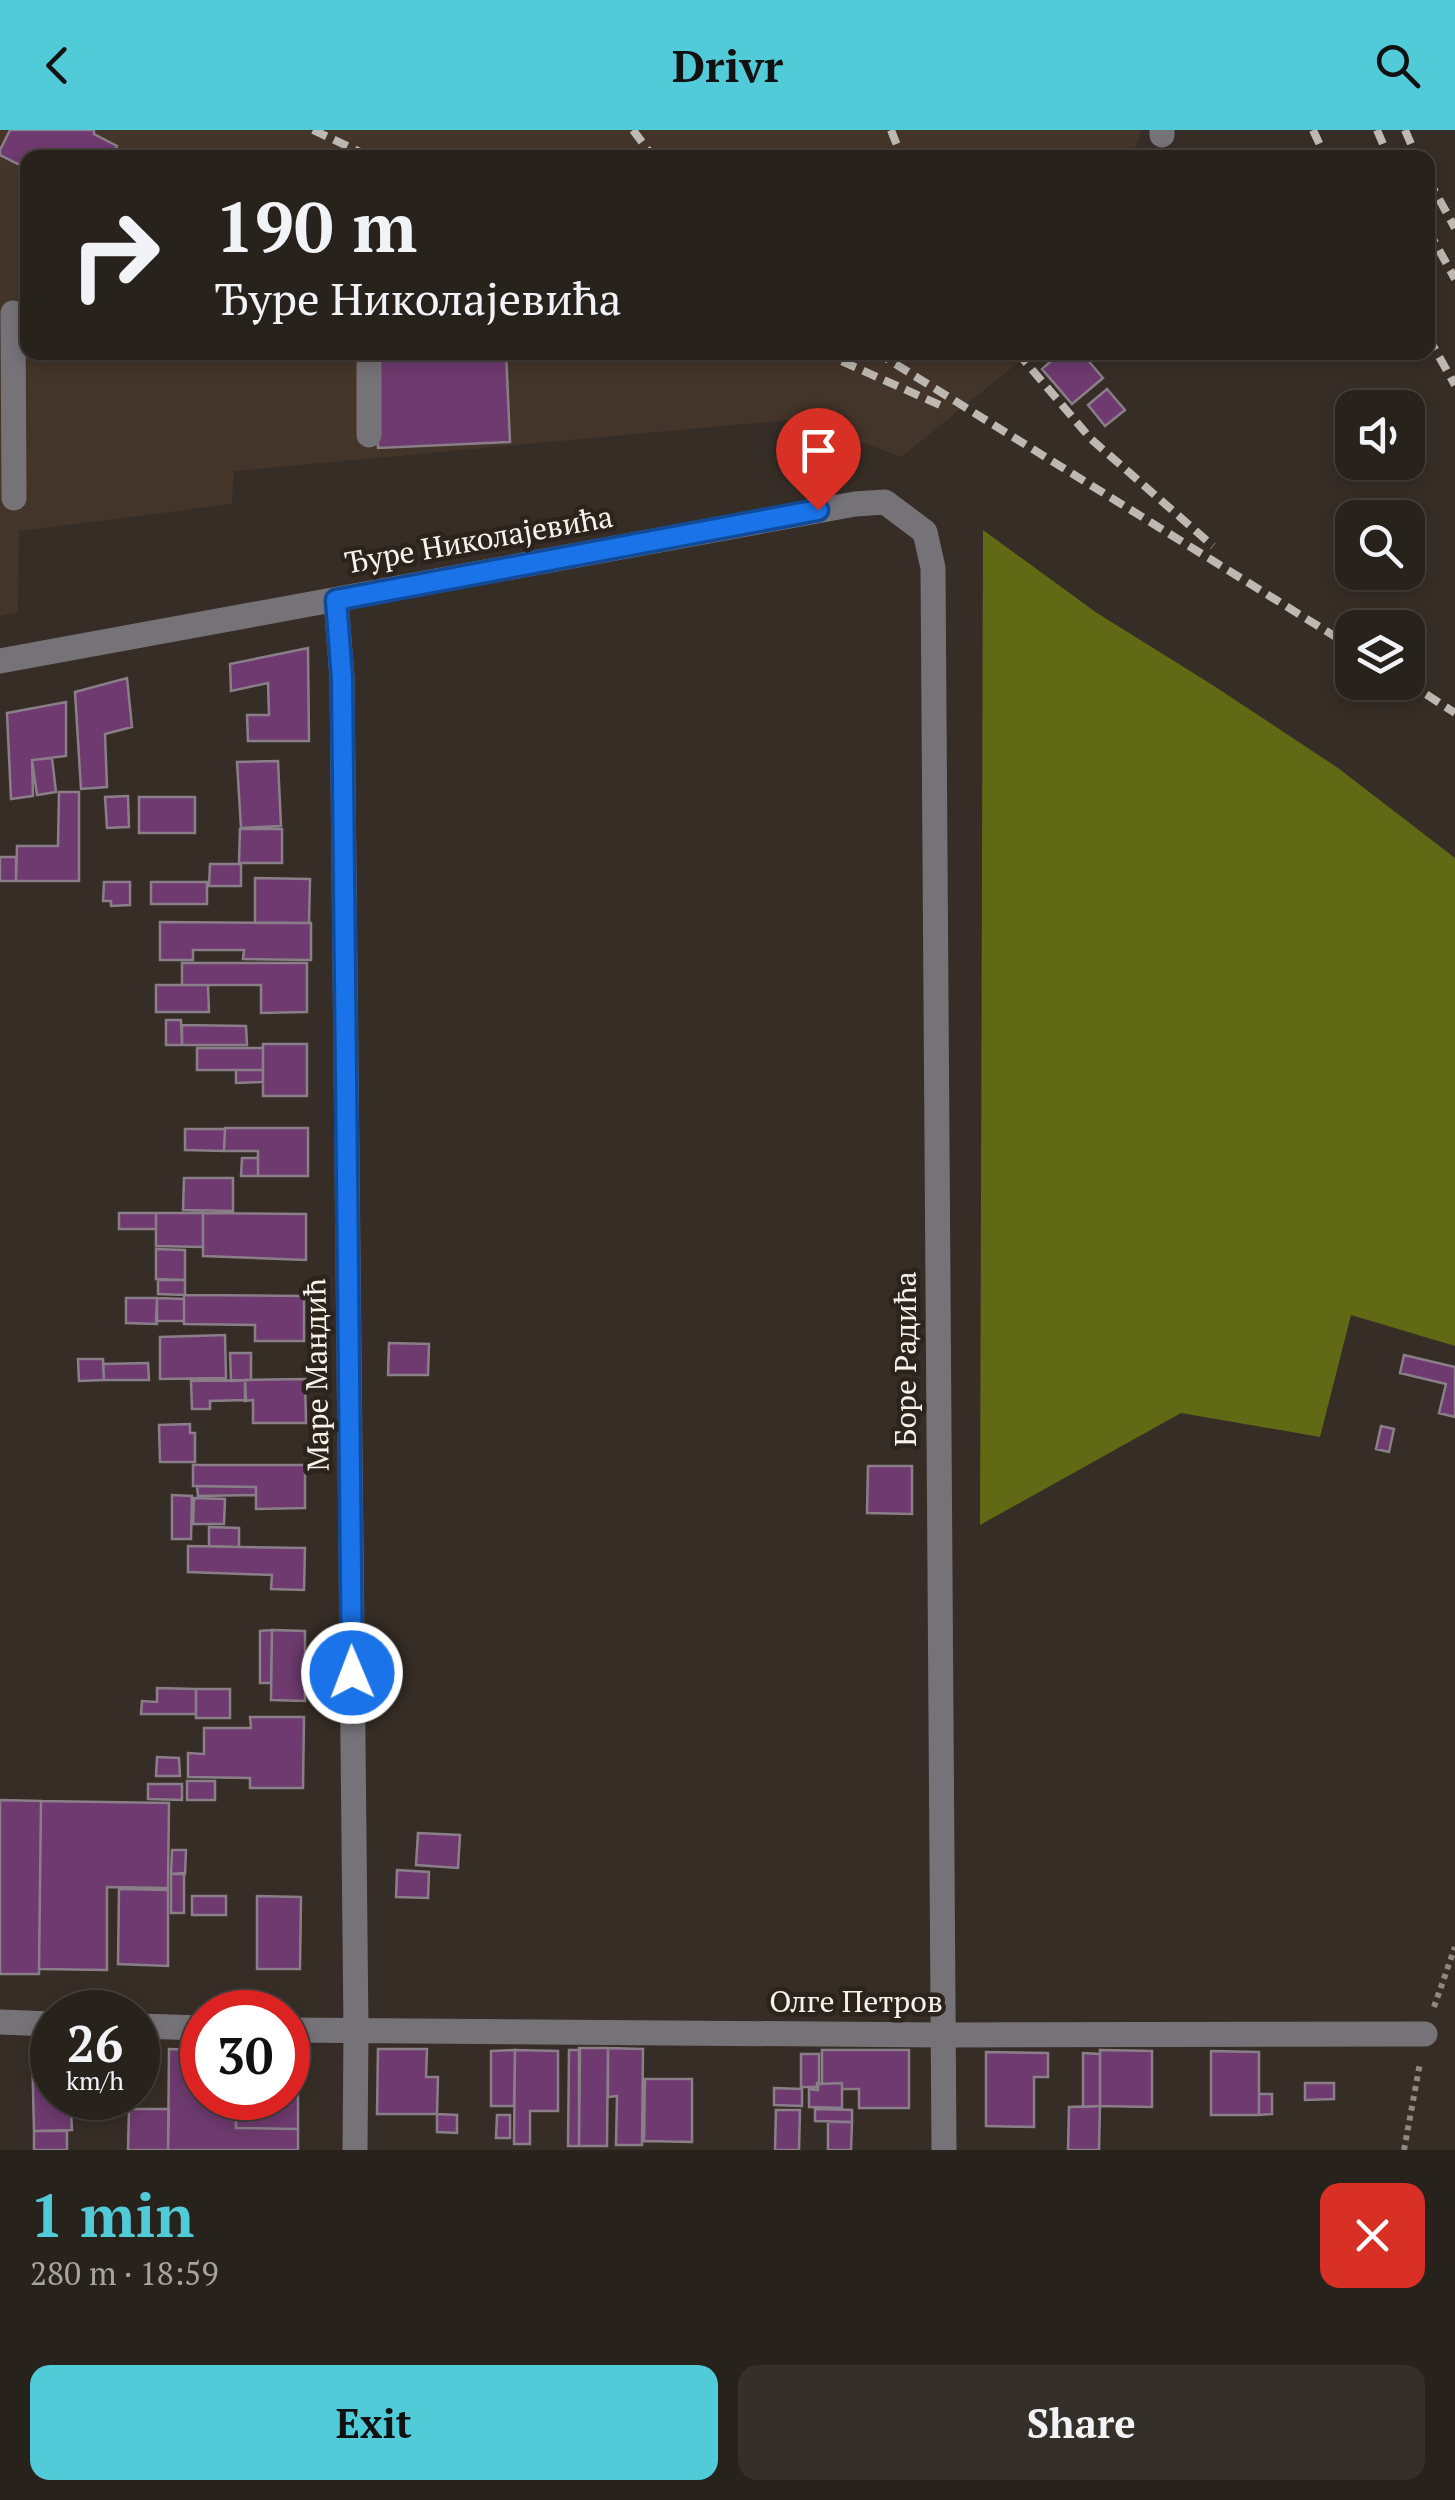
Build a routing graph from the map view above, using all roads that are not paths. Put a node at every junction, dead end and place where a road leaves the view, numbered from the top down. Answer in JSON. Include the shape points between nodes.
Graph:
{"nodes":[{"id":1,"x":14,"y":313,"type":"edge"},
{"id":2,"x":369,"y":360,"type":"edge"},
{"id":3,"x":369,"y":434,"type":"dead end"},
{"id":4,"x":14,"y":498,"type":"dead end"},
{"id":5,"x":934,"y":568,"type":"joint"},
{"id":6,"x":336,"y":600,"type":"junction"},
{"id":7,"x":0,"y":661,"type":"edge"},
{"id":8,"x":0,"y":2022,"type":"edge"},
{"id":9,"x":30,"y":2023,"type":"edge"},
{"id":10,"x":310,"y":2031,"type":"edge"},
{"id":11,"x":356,"y":2032,"type":"junction"},
{"id":12,"x":1424,"y":2034,"type":"road end"},
{"id":13,"x":942,"y":2035,"type":"junction"},
{"id":14,"x":355,"y":2150,"type":"edge"},
{"id":15,"x":944,"y":2150,"type":"edge"}],
"edges":[{"from":1,"to":4,"type":"street"},
{"from":2,"to":3,"type":"street"},
{"from":5,"to":6,"type":"street","name":"Ђуре Николајевића","via":[[925,532],[885,502]]},
{"from":5,"to":13,"type":"street","name":"Боре Радића"},
{"from":6,"to":7,"type":"street","name":"Ђуре Николајевића"},
{"from":6,"to":11,"type":"street","name":"Маре Мандић"},
{"from":8,"to":9,"type":"street"},
{"from":10,"to":11,"type":"street","name":"Олге Петров"},
{"from":11,"to":13,"type":"street","name":"Олге Петров"},
{"from":11,"to":14,"type":"street","name":"Маре Мандић"},
{"from":12,"to":13,"type":"street","name":"Олге Петров"},
{"from":13,"to":15,"type":"street","name":"Боре Радића"}]}
